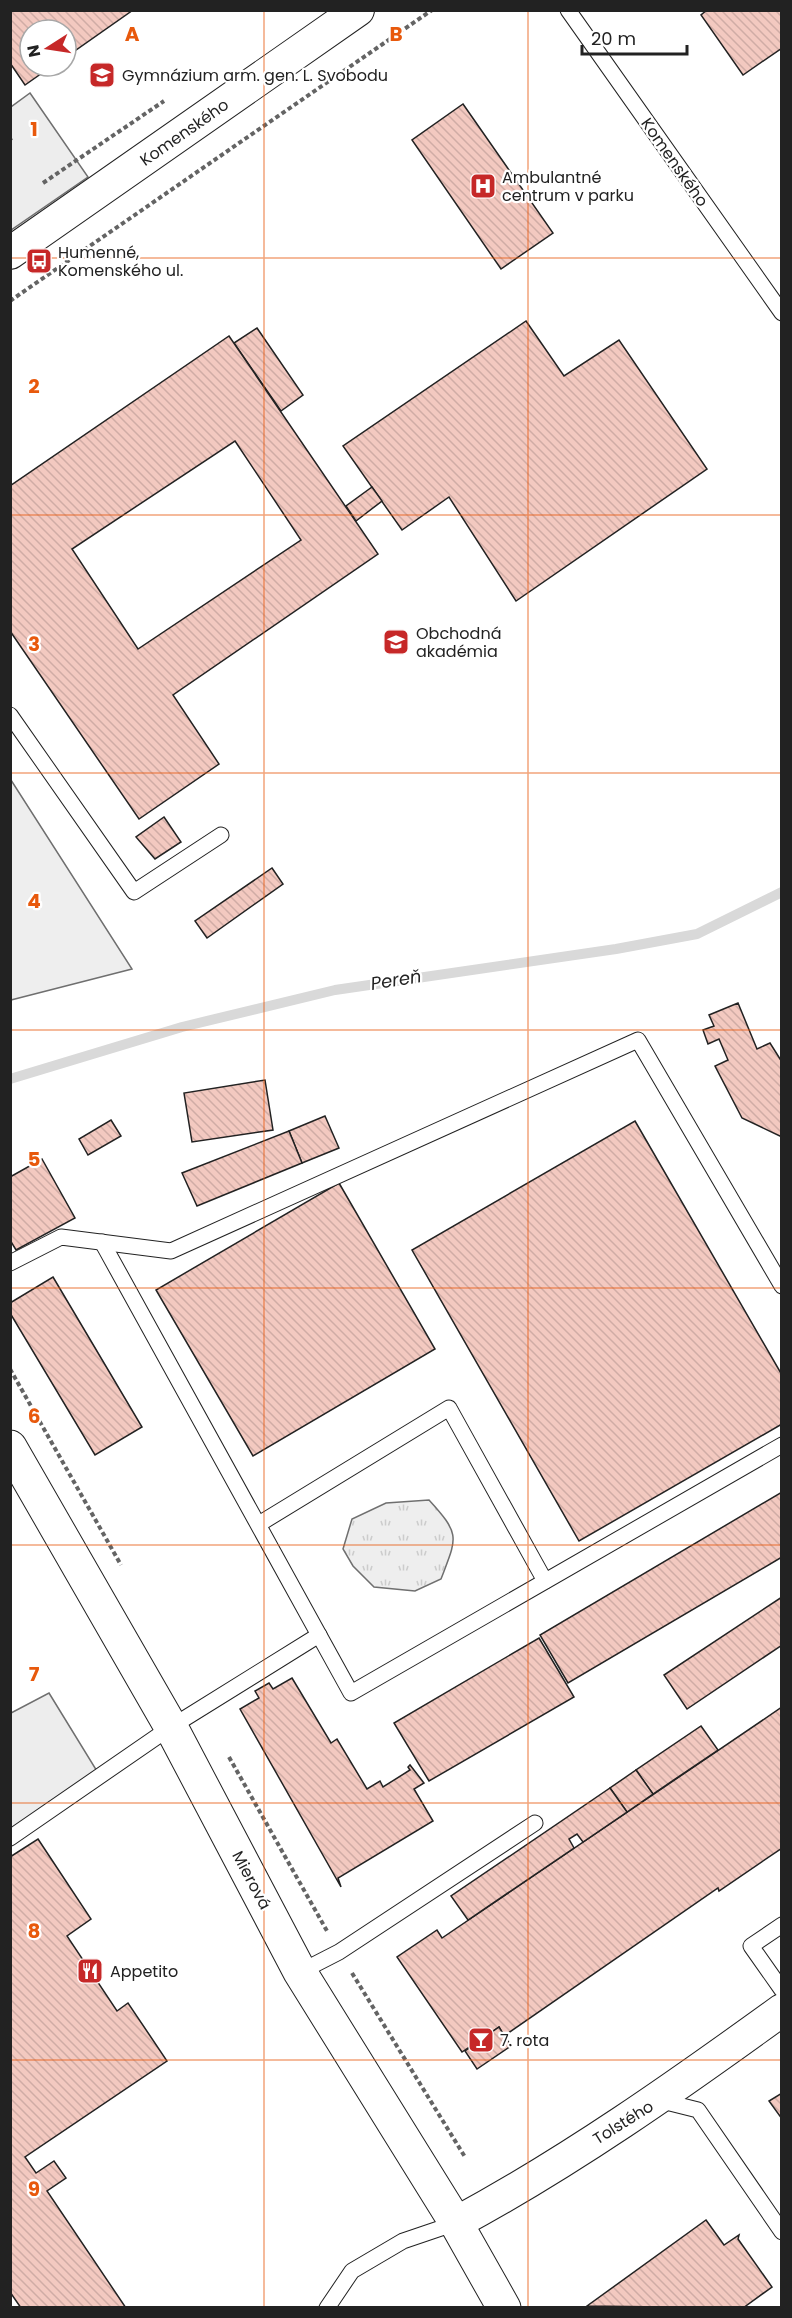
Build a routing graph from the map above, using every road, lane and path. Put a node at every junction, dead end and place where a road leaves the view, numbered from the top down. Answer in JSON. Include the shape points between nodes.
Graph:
{"nodes":[{"id":1,"x":358,"y":10,"type":"edge"},
{"id":2,"x":432,"y":10,"type":"edge"},
{"id":3,"x":568,"y":10,"type":"edge"},
{"id":4,"x":10,"y":253,"type":"edge"},
{"id":5,"x":10,"y":301,"type":"edge"},
{"id":6,"x":782,"y":313,"type":"edge"},
{"id":7,"x":10,"y":715,"type":"edge"},
{"id":8,"x":221,"y":835,"type":"dead end"},
{"id":9,"x":102,"y":1242,"type":"junction"},
{"id":10,"x":10,"y":1263,"type":"edge"},
{"id":11,"x":782,"y":1286,"type":"edge"},
{"id":12,"x":10,"y":1369,"type":"edge"},
{"id":13,"x":782,"y":1445,"type":"edge"},
{"id":14,"x":10,"y":1447,"type":"edge"},
{"id":15,"x":259,"y":1524,"type":"junction"},
{"id":16,"x":126,"y":1574,"type":"dead end"},
{"id":17,"x":546,"y":1581,"type":"junction"},
{"id":18,"x":319,"y":1635,"type":"junction"},
{"id":19,"x":201,"y":1708,"type":"junction"},
{"id":20,"x":171,"y":1727,"type":"junction"},
{"id":21,"x":535,"y":1823,"type":"dead end"},
{"id":22,"x":10,"y":1838,"type":"edge"},
{"id":23,"x":782,"y":1925,"type":"edge"},
{"id":24,"x":339,"y":1952,"type":"junction"},
{"id":25,"x":300,"y":1972,"type":"junction"},
{"id":26,"x":782,"y":1990,"type":"edge"},
{"id":27,"x":782,"y":2010,"type":"edge"},
{"id":28,"x":658,"y":2100,"type":"junction"},
{"id":29,"x":465,"y":2157,"type":"dead end"},
{"id":30,"x":456,"y":2223,"type":"junction"},
{"id":31,"x":782,"y":2232,"type":"edge"},
{"id":32,"x":327,"y":2307,"type":"edge"},
{"id":33,"x":504,"y":2307,"type":"edge"}],
"edges":[{"from":1,"to":4,"type":"street","name":"Komenského"},
{"from":2,"to":5,"type":"path"},
{"from":3,"to":6,"type":"lane","name":"Komenského"},
{"from":7,"to":8,"type":"lane","via":[[134,892]]},
{"from":9,"to":10,"type":"lane","via":[[61,1237]]},
{"from":9,"to":11,"type":"lane","via":[[171,1251],[638,1040]]},
{"from":9,"to":15,"type":"lane"},
{"from":12,"to":16,"type":"path"},
{"from":13,"to":17,"type":"lane"},
{"from":14,"to":20,"type":"main road","name":"Mierová"},
{"from":15,"to":17,"type":"lane","via":[[449,1408]]},
{"from":15,"to":18,"type":"lane"},
{"from":17,"to":18,"type":"lane","via":[[351,1693]]},
{"from":18,"to":19,"type":"lane"},
{"from":19,"to":20,"type":"lane"},
{"from":19,"to":24,"type":"path"},
{"from":20,"to":22,"type":"lane"},
{"from":20,"to":25,"type":"main road","name":"Mierová"},
{"from":21,"to":24,"type":"lane"},
{"from":23,"to":26,"type":"lane","via":[[751,1946]]},
{"from":24,"to":25,"type":"lane"},
{"from":24,"to":29,"type":"path"},
{"from":25,"to":30,"type":"main road","name":"Mierová"},
{"from":27,"to":28,"type":"street","name":"Tolstého"},
{"from":28,"to":30,"type":"street","name":"Tolstého"},
{"from":28,"to":31,"type":"lane","via":[[698,2110]]},
{"from":30,"to":32,"type":"lane","via":[[403,2241],[352,2271]]},
{"from":30,"to":33,"type":"main road","name":"Mierová"}]}
